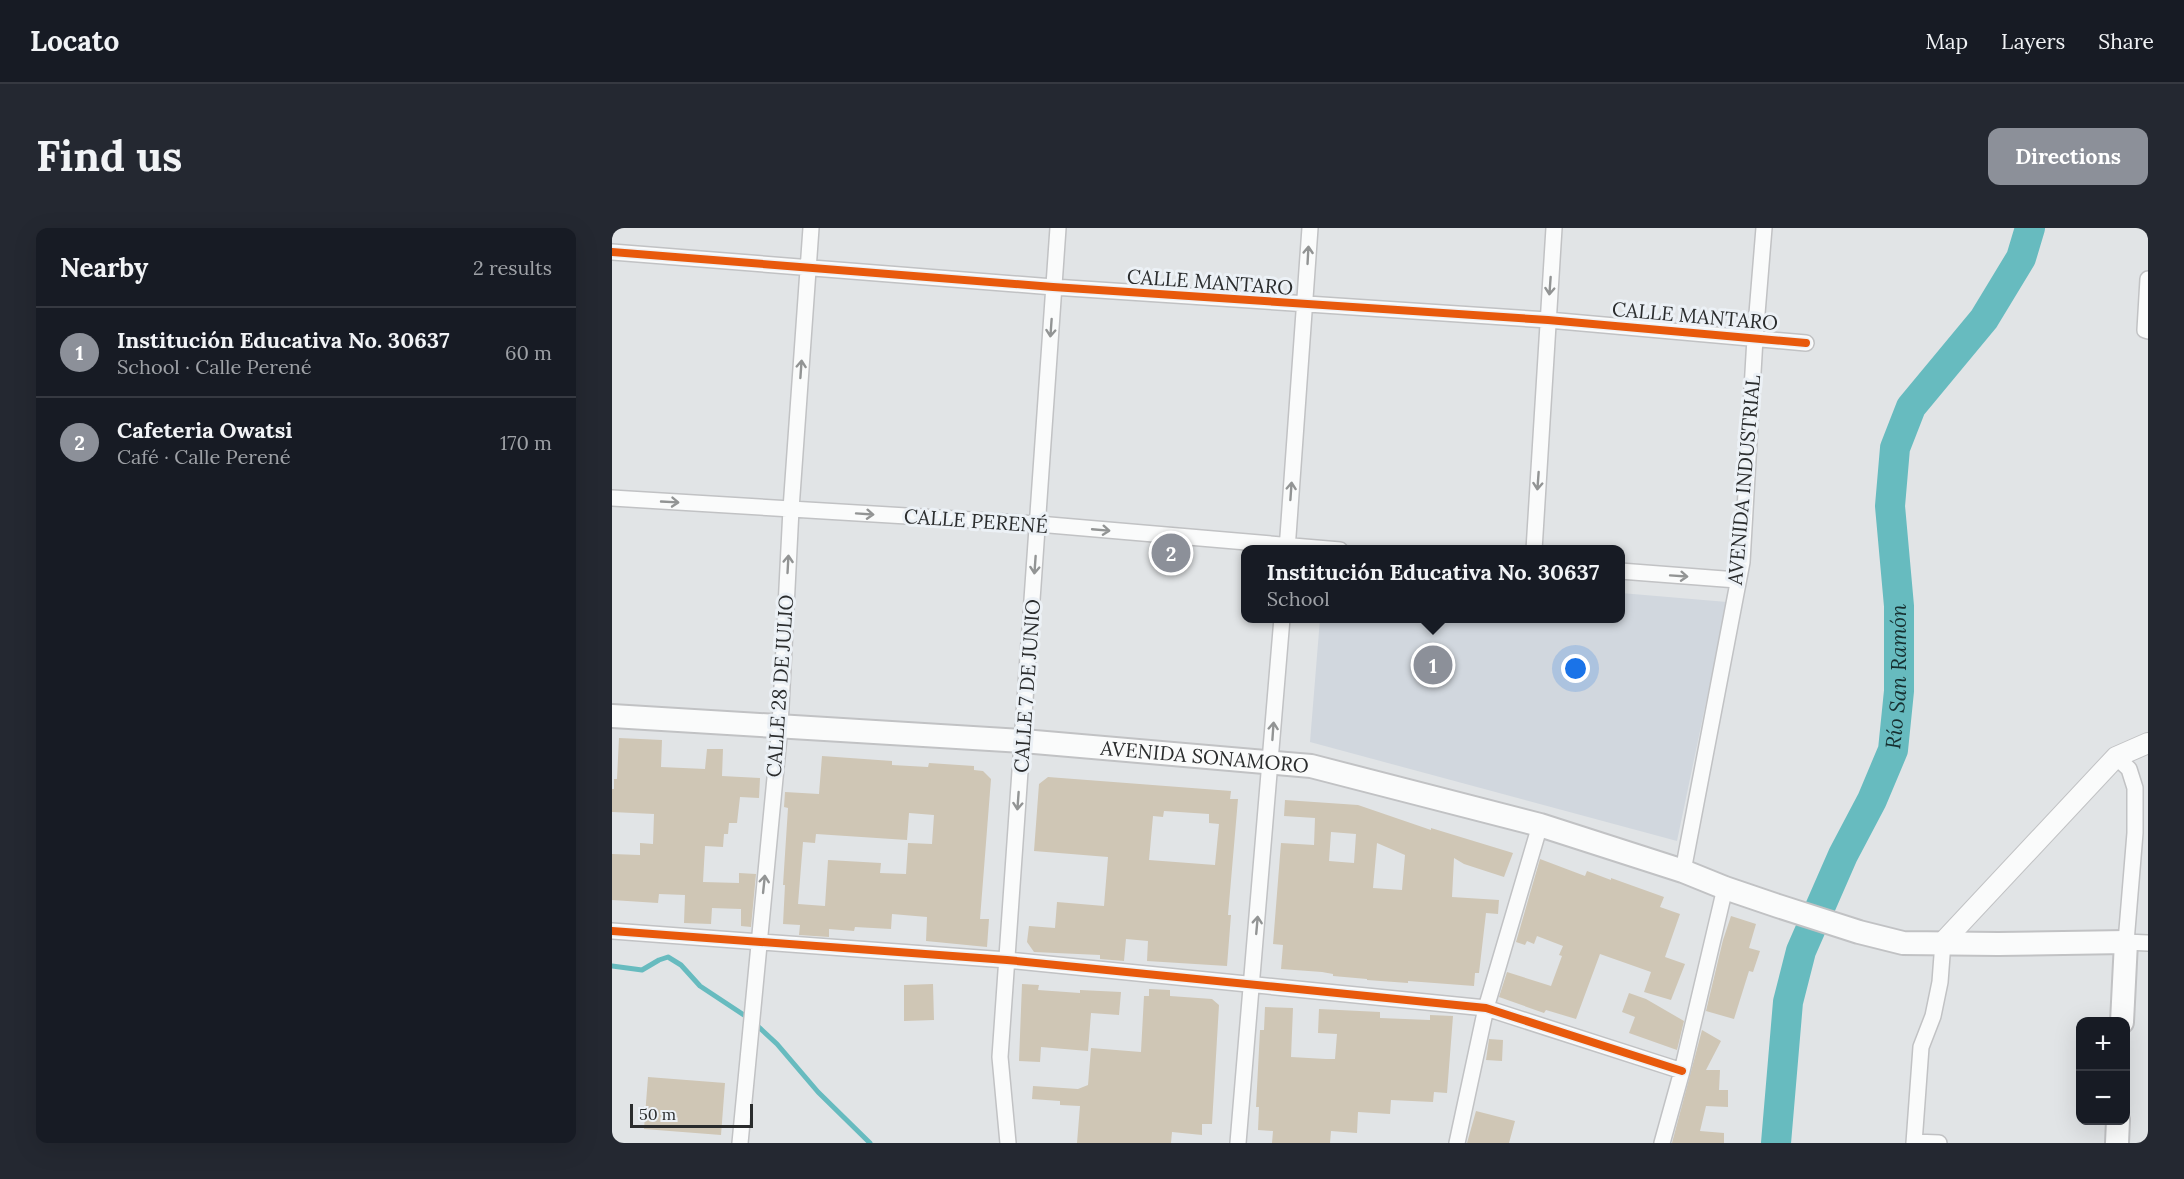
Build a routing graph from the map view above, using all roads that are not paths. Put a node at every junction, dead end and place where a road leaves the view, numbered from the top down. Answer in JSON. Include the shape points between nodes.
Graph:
{"nodes":[{"id":1,"x":811,"y":228,"type":"edge"},
{"id":2,"x":1058,"y":228,"type":"edge"},
{"id":3,"x":1310,"y":228,"type":"edge"},
{"id":4,"x":1554,"y":228,"type":"edge"},
{"id":5,"x":1764,"y":228,"type":"edge"},
{"id":6,"x":612,"y":252,"type":"edge"},
{"id":7,"x":809,"y":269,"type":"junction"},
{"id":8,"x":2148,"y":279,"type":"edge"},
{"id":9,"x":1053,"y":287,"type":"junction"},
{"id":10,"x":1305,"y":305,"type":"junction"},
{"id":11,"x":1548,"y":320,"type":"junction"},
{"id":12,"x":2148,"y":331,"type":"edge"},
{"id":13,"x":1755,"y":338,"type":"junction"},
{"id":14,"x":1806,"y":343,"type":"dead end"},
{"id":15,"x":612,"y":498,"type":"edge"},
{"id":16,"x":791,"y":509,"type":"junction"},
{"id":17,"x":1038,"y":524,"type":"junction"},
{"id":18,"x":1265,"y":545,"type":"edge"},
{"id":19,"x":1287,"y":545,"type":"edge"},
{"id":20,"x":1534,"y":545,"type":"edge"},
{"id":21,"x":1625,"y":571,"type":"edge"},
{"id":22,"x":1737,"y":580,"type":"junction"},
{"id":23,"x":1282,"y":623,"type":"edge"},
{"id":24,"x":612,"y":716,"type":"edge"},
{"id":25,"x":780,"y":726,"type":"junction"},
{"id":26,"x":1023,"y":741,"type":"junction"},
{"id":27,"x":2148,"y":743,"type":"edge"},
{"id":28,"x":2116,"y":757,"type":"junction"},
{"id":29,"x":1271,"y":762,"type":"junction"},
{"id":30,"x":1540,"y":825,"type":"junction"},
{"id":31,"x":1683,"y":871,"type":"junction"},
{"id":32,"x":1725,"y":888,"type":"junction"},
{"id":33,"x":612,"y":931,"type":"edge"},
{"id":34,"x":758,"y":942,"type":"junction"},
{"id":35,"x":1943,"y":942,"type":"junction"},
{"id":36,"x":2137,"y":943,"type":"edge"},
{"id":37,"x":1007,"y":960,"type":"junction"},
{"id":38,"x":1252,"y":983,"type":"junction"},
{"id":39,"x":1486,"y":1008,"type":"junction"},
{"id":40,"x":2123,"y":1017,"type":"edge"},
{"id":41,"x":1682,"y":1071,"type":"junction"},
{"id":42,"x":2118,"y":1125,"type":"edge"},
{"id":43,"x":740,"y":1143,"type":"edge"},
{"id":44,"x":1008,"y":1143,"type":"edge"},
{"id":45,"x":1238,"y":1143,"type":"edge"},
{"id":46,"x":1456,"y":1143,"type":"edge"},
{"id":47,"x":1662,"y":1143,"type":"edge"},
{"id":48,"x":1914,"y":1143,"type":"edge"},
{"id":49,"x":1939,"y":1143,"type":"edge"},
{"id":50,"x":2117,"y":1143,"type":"edge"}],
"edges":[{"from":1,"to":7,"type":"street","name":"CALLE 28 DE JULIO"},
{"from":2,"to":9,"type":"street","name":"CALLE 7 DE JUNIO"},
{"from":10,"to":3,"type":"street","one_way":true},
{"from":4,"to":11,"type":"street","one_way":true},
{"from":5,"to":13,"type":"street","name":"AVENIDA INDUSTRIAL"},
{"from":6,"to":7,"type":"street","name":"CALLE MANTARO"},
{"from":7,"to":9,"type":"street","name":"CALLE MANTARO"},
{"from":16,"to":7,"type":"street","name":"CALLE 28 DE JULIO","one_way":true},
{"from":8,"to":12,"type":"street"},
{"from":9,"to":10,"type":"street","name":"CALLE MANTARO"},
{"from":9,"to":17,"type":"street","name":"CALLE 7 DE JUNIO","one_way":true},
{"from":10,"to":11,"type":"street","name":"CALLE MANTARO"},
{"from":19,"to":10,"type":"street","one_way":true},
{"from":11,"to":13,"type":"street","name":"CALLE MANTARO"},
{"from":11,"to":20,"type":"street","one_way":true},
{"from":13,"to":14,"type":"street","name":"CALLE MANTARO"},
{"from":13,"to":22,"type":"street","name":"AVENIDA INDUSTRIAL","via":[[1742,562]]},
{"from":15,"to":16,"type":"street","name":"CALLE PERENÉ","one_way":true},
{"from":16,"to":17,"type":"street","name":"CALLE PERENÉ","one_way":true},
{"from":25,"to":16,"type":"street","name":"CALLE 28 DE JULIO","one_way":true},
{"from":17,"to":18,"type":"street","name":"CALLE PERENÉ","one_way":true},
{"from":17,"to":26,"type":"street","name":"CALLE 7 DE JUNIO","one_way":true},
{"from":21,"to":22,"type":"street","one_way":true},
{"from":22,"to":31,"type":"street","name":"AVENIDA INDUSTRIAL"},
{"from":29,"to":23,"type":"street","one_way":true},
{"from":24,"to":25,"type":"main road","name":"AVENIDA SONAMORO"},
{"from":25,"to":26,"type":"main road","name":"AVENIDA SONAMORO"},
{"from":34,"to":25,"type":"street","name":"CALLE 28 DE JULIO","one_way":true},
{"from":26,"to":29,"type":"main road","name":"AVENIDA SONAMORO"},
{"from":26,"to":37,"type":"street","name":"CALLE 7 DE JUNIO","one_way":true},
{"from":27,"to":28,"type":"street"},
{"from":28,"to":35,"type":"street"},
{"from":28,"to":36,"type":"street","via":[[2129,770],[2135,788]]},
{"from":29,"to":30,"type":"main road","name":"AVENIDA SONAMORO","via":[[1311,766]]},
{"from":38,"to":29,"type":"street","one_way":true},
{"from":30,"to":31,"type":"main road","name":"AVENIDA SONAMORO"},
{"from":30,"to":39,"type":"street"},
{"from":31,"to":32,"type":"main road","name":"AVENIDA SONAMORO"},
{"from":32,"to":35,"type":"main road","name":"AVENIDA SONAMORO","via":[[1903,943]]},
{"from":32,"to":41,"type":"street"},
{"from":33,"to":34,"type":"street"},
{"from":34,"to":37,"type":"street"},
{"from":34,"to":43,"type":"street","name":"CALLE 28 DE JULIO"},
{"from":35,"to":36,"type":"main road","name":"AVENIDA SONAMORO"},
{"from":35,"to":48,"type":"street","via":[[1933,1016],[1921,1047]]},
{"from":36,"to":40,"type":"main road"},
{"from":37,"to":38,"type":"street"},
{"from":37,"to":44,"type":"street","name":"CALLE 7 DE JUNIO","via":[[1000,1057]]},
{"from":38,"to":39,"type":"street"},
{"from":38,"to":45,"type":"street"},
{"from":39,"to":41,"type":"street"},
{"from":39,"to":46,"type":"street"},
{"from":41,"to":47,"type":"street"},
{"from":42,"to":50,"type":"main road"},
{"from":48,"to":49,"type":"street"}]}
